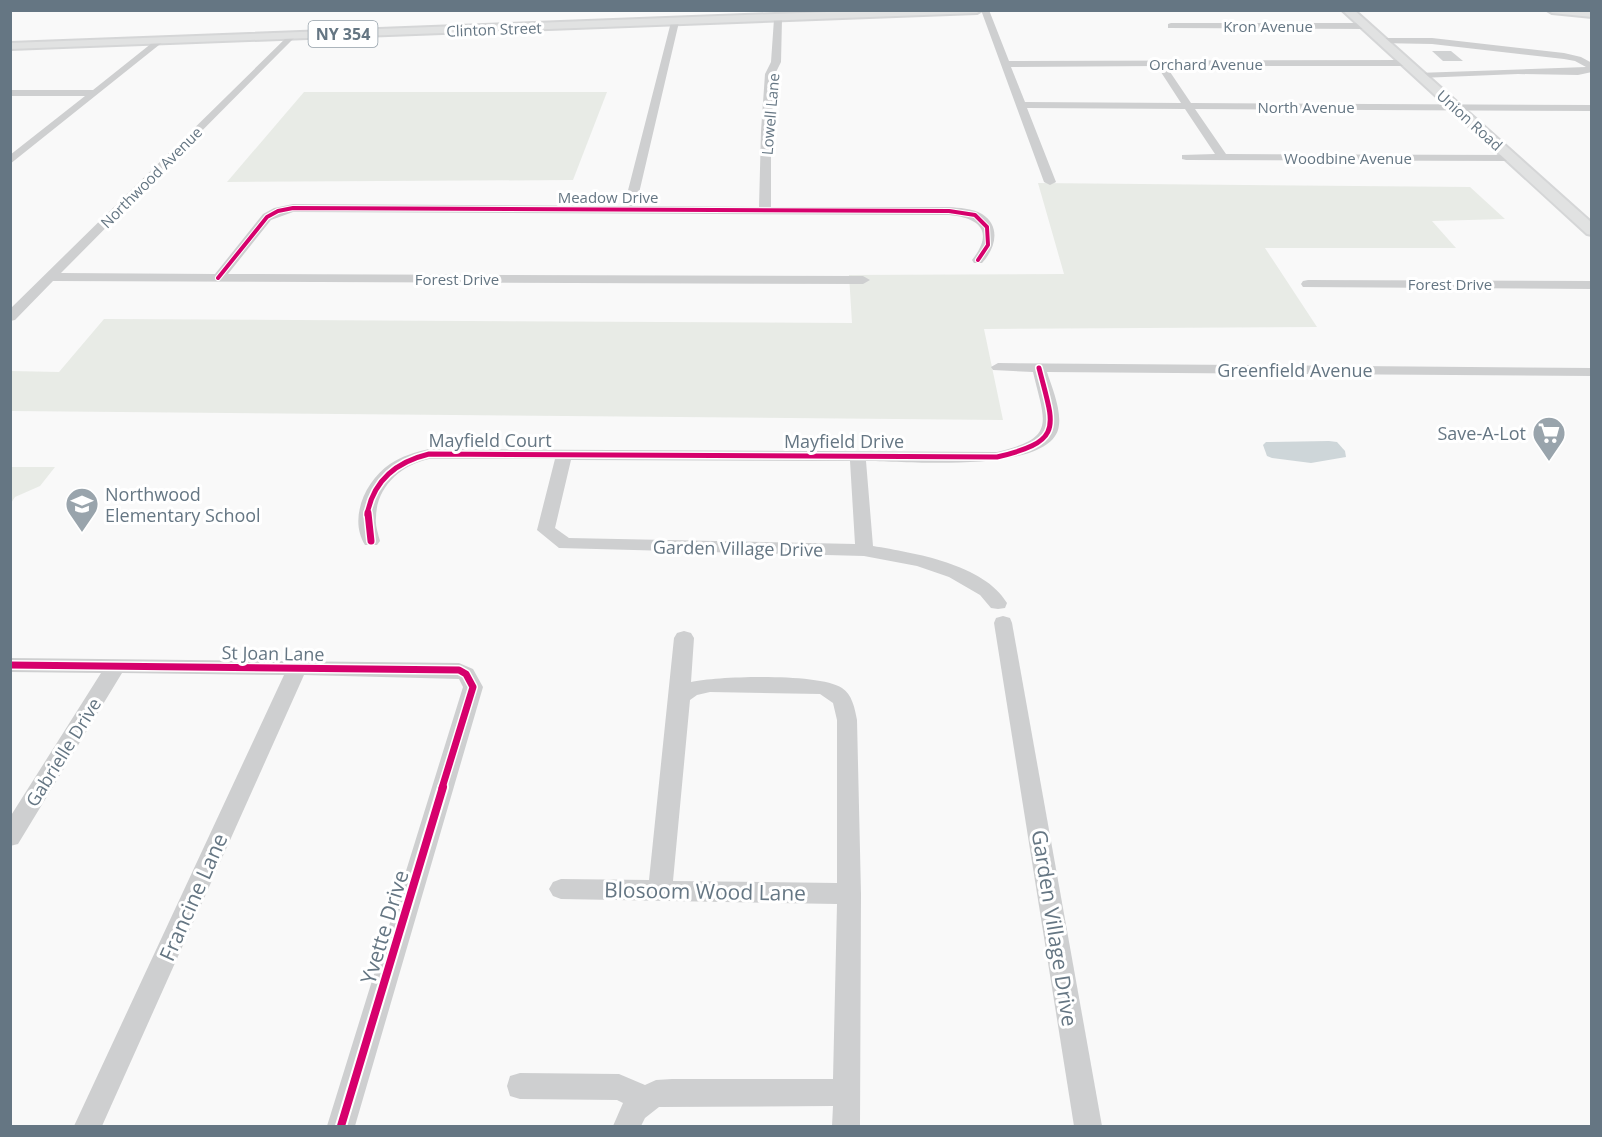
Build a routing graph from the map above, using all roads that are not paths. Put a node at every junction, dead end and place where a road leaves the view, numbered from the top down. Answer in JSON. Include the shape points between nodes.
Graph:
{"nodes":[{"id":1,"x":977,"y":10,"type":"edge"},
{"id":2,"x":985,"y":10,"type":"edge"},
{"id":3,"x":1347,"y":10,"type":"edge"},
{"id":4,"x":1552,"y":10,"type":"edge"},
{"id":5,"x":1592,"y":15,"type":"edge"},
{"id":6,"x":778,"y":19,"type":"junction"},
{"id":7,"x":675,"y":22,"type":"junction"},
{"id":8,"x":1171,"y":26,"type":"dead end"},
{"id":9,"x":1365,"y":26,"type":"junction"},
{"id":10,"x":291,"y":36,"type":"junction"},
{"id":11,"x":160,"y":41,"type":"junction"},
{"id":12,"x":1381,"y":41,"type":"junction"},
{"id":13,"x":10,"y":46,"type":"edge"},
{"id":14,"x":1407,"y":63,"type":"junction"},
{"id":15,"x":1005,"y":64,"type":"junction"},
{"id":16,"x":1160,"y":64,"type":"junction"},
{"id":17,"x":1592,"y":67,"type":"edge"},
{"id":18,"x":1420,"y":75,"type":"junction"},
{"id":19,"x":10,"y":93,"type":"edge"},
{"id":20,"x":95,"y":93,"type":"junction"},
{"id":21,"x":1020,"y":105,"type":"junction"},
{"id":22,"x":1188,"y":106,"type":"junction"},
{"id":23,"x":1455,"y":107,"type":"junction"},
{"id":24,"x":1592,"y":108,"type":"edge"},
{"id":25,"x":1186,"y":157,"type":"dead end"},
{"id":26,"x":1222,"y":157,"type":"junction"},
{"id":27,"x":1511,"y":158,"type":"junction"},
{"id":28,"x":10,"y":161,"type":"edge"},
{"id":29,"x":1050,"y":182,"type":"dead end"},
{"id":30,"x":629,"y":209,"type":"junction"},
{"id":31,"x":765,"y":210,"type":"junction"},
{"id":32,"x":1592,"y":231,"type":"edge"},
{"id":33,"x":978,"y":260,"type":"dead end"},
{"id":34,"x":51,"y":277,"type":"junction"},
{"id":35,"x":218,"y":278,"type":"junction"},
{"id":36,"x":863,"y":280,"type":"dead end"},
{"id":37,"x":1308,"y":284,"type":"dead end"},
{"id":38,"x":1592,"y":285,"type":"edge"},
{"id":39,"x":10,"y":317,"type":"edge"},
{"id":40,"x":998,"y":367,"type":"dead end"},
{"id":41,"x":1039,"y":368,"type":"junction"},
{"id":42,"x":1592,"y":372,"type":"edge"},
{"id":43,"x":564,"y":455,"type":"junction"},
{"id":44,"x":858,"y":456,"type":"junction"},
{"id":45,"x":371,"y":541,"type":"dead end"},
{"id":46,"x":864,"y":550,"type":"junction"},
{"id":47,"x":684,"y":638,"type":"dead end"},
{"id":48,"x":10,"y":665,"type":"edge"},
{"id":49,"x":116,"y":666,"type":"junction"},
{"id":50,"x":297,"y":668,"type":"junction"},
{"id":51,"x":680,"y":697,"type":"junction"},
{"id":52,"x":458,"y":737,"type":"joint"},
{"id":53,"x":10,"y":837,"type":"edge"},
{"id":54,"x":561,"y":889,"type":"dead end"},
{"id":55,"x":660,"y":890,"type":"junction"},
{"id":56,"x":849,"y":894,"type":"junction"},
{"id":57,"x":520,"y":1086,"type":"dead end"},
{"id":58,"x":845,"y":1092,"type":"junction"},
{"id":59,"x":645,"y":1100,"type":"junction"},
{"id":60,"x":88,"y":1126,"type":"edge"},
{"id":61,"x":341,"y":1126,"type":"edge"},
{"id":62,"x":627,"y":1126,"type":"edge"},
{"id":63,"x":846,"y":1126,"type":"edge"},
{"id":64,"x":1088,"y":1126,"type":"edge"}],
"edges":[{"from":1,"to":6,"type":"main road","name":"Clinton Street","number":"NY 354"},
{"from":2,"to":15,"type":"street"},
{"from":3,"to":9,"type":"main road","name":"Union Road"},
{"from":4,"to":5,"type":"main road"},
{"from":6,"to":7,"type":"main road","name":"Clinton Street","number":"NY 354"},
{"from":6,"to":31,"type":"street","name":"Lowell Lane","via":[[766,131]]},
{"from":7,"to":10,"type":"main road","name":"Clinton Street","number":"NY 354"},
{"from":7,"to":30,"type":"street"},
{"from":8,"to":9,"type":"street","name":"Kron Avenue"},
{"from":9,"to":12,"type":"main road","name":"Union Road"},
{"from":10,"to":11,"type":"main road","name":"Clinton Street","number":"NY 354"},
{"from":10,"to":34,"type":"street","name":"Northwood Avenue"},
{"from":11,"to":13,"type":"main road","name":"Clinton Street","number":"NY 354"},
{"from":11,"to":20,"type":"street"},
{"from":12,"to":14,"type":"main road","name":"Union Road"},
{"from":12,"to":17,"type":"street","via":[[1432,41],[1564,56]]},
{"from":14,"to":16,"type":"street","name":"Orchard Avenue"},
{"from":14,"to":18,"type":"main road","name":"Union Road"},
{"from":15,"to":16,"type":"street","name":"Orchard Avenue"},
{"from":15,"to":21,"type":"street"},
{"from":16,"to":22,"type":"street"},
{"from":17,"to":18,"type":"street","via":[[1580,71]]},
{"from":18,"to":23,"type":"main road","name":"Union Road"},
{"from":19,"to":20,"type":"street"},
{"from":20,"to":28,"type":"street"},
{"from":21,"to":22,"type":"street","name":"North Avenue"},
{"from":21,"to":29,"type":"street"},
{"from":22,"to":23,"type":"street","name":"North Avenue"},
{"from":22,"to":26,"type":"street"},
{"from":23,"to":24,"type":"street","name":"North Avenue"},
{"from":23,"to":27,"type":"main road","name":"Union Road"},
{"from":25,"to":26,"type":"street","name":"Woodbine Avenue"},
{"from":26,"to":27,"type":"street","name":"Woodbine Avenue"},
{"from":27,"to":32,"type":"main road","name":"Union Road"},
{"from":30,"to":31,"type":"street","name":"Meadow Drive"},
{"from":30,"to":35,"type":"street","name":"Meadow Drive","via":[[285,209],[267,217]]},
{"from":31,"to":33,"type":"street","name":"Meadow Drive","via":[[964,212],[986,225],[990,238],[987,252]]},
{"from":34,"to":35,"type":"street","name":"Forest Drive"},
{"from":34,"to":39,"type":"street","name":"Northwood Avenue"},
{"from":35,"to":36,"type":"street","name":"Forest Drive"},
{"from":37,"to":38,"type":"street","name":"Forest Drive"},
{"from":40,"to":41,"type":"street","name":"Greenfield Avenue"},
{"from":41,"to":42,"type":"street","name":"Greenfield Avenue"},
{"from":41,"to":44,"type":"street","name":"Mayfield Drive","via":[[1051,428],[1048,438],[1038,445],[997,457]]},
{"from":43,"to":44,"type":"street","name":"Mayfield Drive"},
{"from":43,"to":45,"type":"street","name":"Mayfield Court","via":[[429,454],[405,460],[383,476],[378,486],[367,517]]},
{"from":43,"to":46,"type":"street","name":"Garden Village Drive","via":[[546,531],[565,544]]},
{"from":44,"to":46,"type":"street"},
{"from":46,"to":64,"type":"street","name":"Garden Village Drive","via":[[903,556],[978,583],[989,591],[1001,613]]},
{"from":47,"to":51,"type":"street"},
{"from":48,"to":49,"type":"street","name":"St Joan Lane"},
{"from":49,"to":50,"type":"street","name":"St Joan Lane"},
{"from":49,"to":53,"type":"street","name":"Gabrielle Drive"},
{"from":50,"to":52,"type":"street","name":"St Joan Lane","via":[[459,670],[473,687]]},
{"from":50,"to":60,"type":"street","name":"Francine Lane"},
{"from":51,"to":55,"type":"street"},
{"from":51,"to":56,"type":"street","via":[[691,689],[710,685],[820,687],[835,691],[844,702],[847,720]]},
{"from":52,"to":61,"type":"street","name":"Yvette Drive"},
{"from":54,"to":55,"type":"street","name":"Blosoom Wood Lane"},
{"from":55,"to":56,"type":"street","name":"Blosoom Wood Lane"},
{"from":56,"to":58,"type":"street"},
{"from":57,"to":59,"type":"street","via":[[619,1087]]},
{"from":58,"to":59,"type":"street","via":[[672,1093],[656,1094]]},
{"from":58,"to":63,"type":"street"},
{"from":59,"to":62,"type":"street","via":[[635,1108]]}]}
